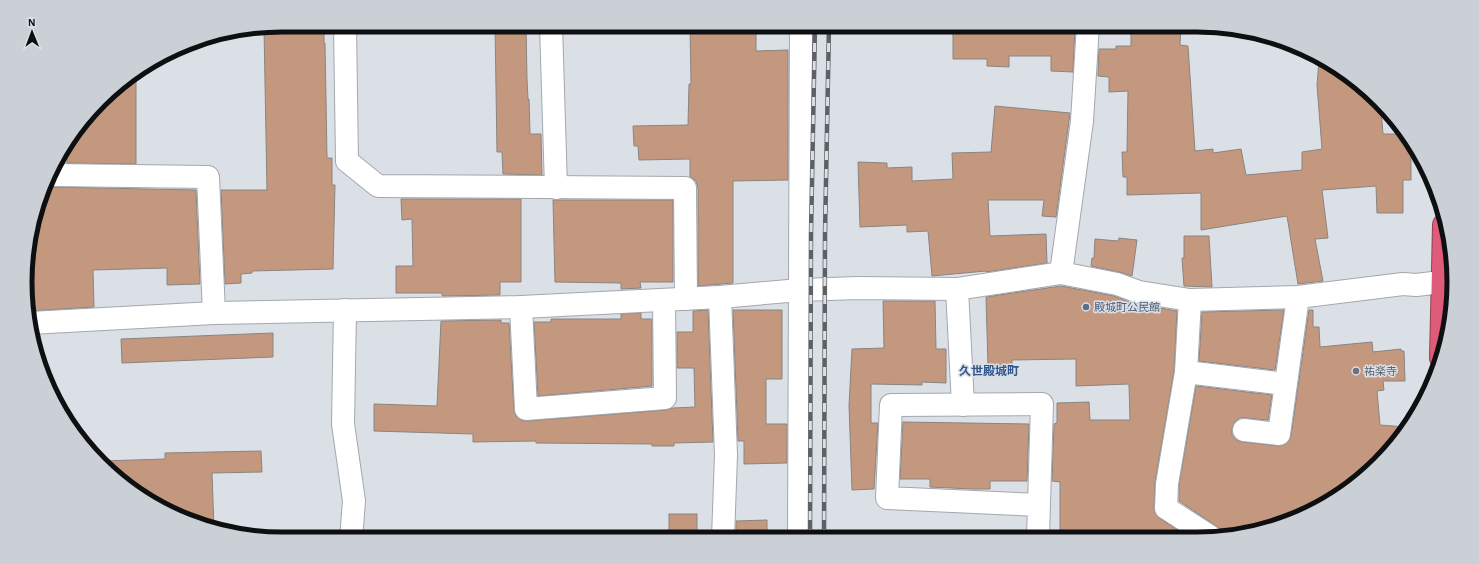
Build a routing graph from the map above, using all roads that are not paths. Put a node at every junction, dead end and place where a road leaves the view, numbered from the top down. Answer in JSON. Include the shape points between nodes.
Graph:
{"nodes":[{"id":1,"x":345,"y":32,"type":"edge"},
{"id":2,"x":551,"y":32,"type":"edge"},
{"id":3,"x":801,"y":32,"type":"edge"},
{"id":4,"x":1088,"y":32,"type":"edge"},
{"id":5,"x":56,"y":175,"type":"edge"},
{"id":6,"x":556,"y":188,"type":"junction"},
{"id":7,"x":1445,"y":248,"type":"edge"},
{"id":8,"x":1061,"y":273,"type":"junction"},
{"id":9,"x":1446,"y":281,"type":"edge"},
{"id":10,"x":957,"y":289,"type":"junction"},
{"id":11,"x":800,"y":290,"type":"junction"},
{"id":12,"x":720,"y":297,"type":"junction"},
{"id":13,"x":1298,"y":297,"type":"junction"},
{"id":14,"x":686,"y":299,"type":"junction"},
{"id":15,"x":664,"y":300,"type":"junction"},
{"id":16,"x":1190,"y":300,"type":"junction"},
{"id":17,"x":521,"y":306,"type":"junction"},
{"id":18,"x":345,"y":310,"type":"junction"},
{"id":19,"x":214,"y":313,"type":"junction"},
{"id":20,"x":1444,"y":320,"type":"edge"},
{"id":21,"x":35,"y":323,"type":"edge"},
{"id":22,"x":1186,"y":372,"type":"junction"},
{"id":23,"x":1285,"y":384,"type":"junction"},
{"id":24,"x":963,"y":405,"type":"junction"},
{"id":25,"x":1244,"y":430,"type":"dead end"},
{"id":26,"x":1039,"y":505,"type":"junction"},
{"id":27,"x":352,"y":532,"type":"edge"},
{"id":28,"x":723,"y":532,"type":"edge"},
{"id":29,"x":799,"y":532,"type":"edge"},
{"id":30,"x":1038,"y":532,"type":"edge"},
{"id":31,"x":1202,"y":532,"type":"edge"}],
"edges":[{"from":1,"to":6,"type":"street","via":[[347,161],[378,186]]},
{"from":2,"to":6,"type":"street"},
{"from":3,"to":11,"type":"street"},
{"from":4,"to":8,"type":"street","via":[[1082,121]]},
{"from":5,"to":19,"type":"street","via":[[208,178]]},
{"from":6,"to":14,"type":"street","via":[[684,188]]},
{"from":7,"to":9,"type":"highway"},
{"from":8,"to":10,"type":"street"},
{"from":8,"to":16,"type":"street","via":[[1117,284],[1139,292]]},
{"from":9,"to":13,"type":"street"},
{"from":9,"to":20,"type":"highway"},
{"from":10,"to":11,"type":"street"},
{"from":10,"to":24,"type":"street"},
{"from":11,"to":12,"type":"street"},
{"from":11,"to":29,"type":"street"},
{"from":12,"to":14,"type":"street"},
{"from":12,"to":28,"type":"street","via":[[726,455]]},
{"from":13,"to":16,"type":"street"},
{"from":13,"to":23,"type":"street"},
{"from":14,"to":15,"type":"street"},
{"from":15,"to":17,"type":"street"},
{"from":15,"to":17,"type":"street","via":[[665,398],[526,409]]},
{"from":16,"to":22,"type":"street"},
{"from":17,"to":18,"type":"street"},
{"from":18,"to":19,"type":"street"},
{"from":18,"to":27,"type":"street","via":[[343,424],[354,501]]},
{"from":19,"to":21,"type":"street"},
{"from":22,"to":23,"type":"street"},
{"from":22,"to":31,"type":"street","via":[[1167,484],[1166,508]]},
{"from":23,"to":25,"type":"street","via":[[1279,434]]},
{"from":24,"to":26,"type":"street","via":[[1042,404]]},
{"from":24,"to":26,"type":"street","via":[[891,405],[887,498]]},
{"from":26,"to":30,"type":"street"}]}
